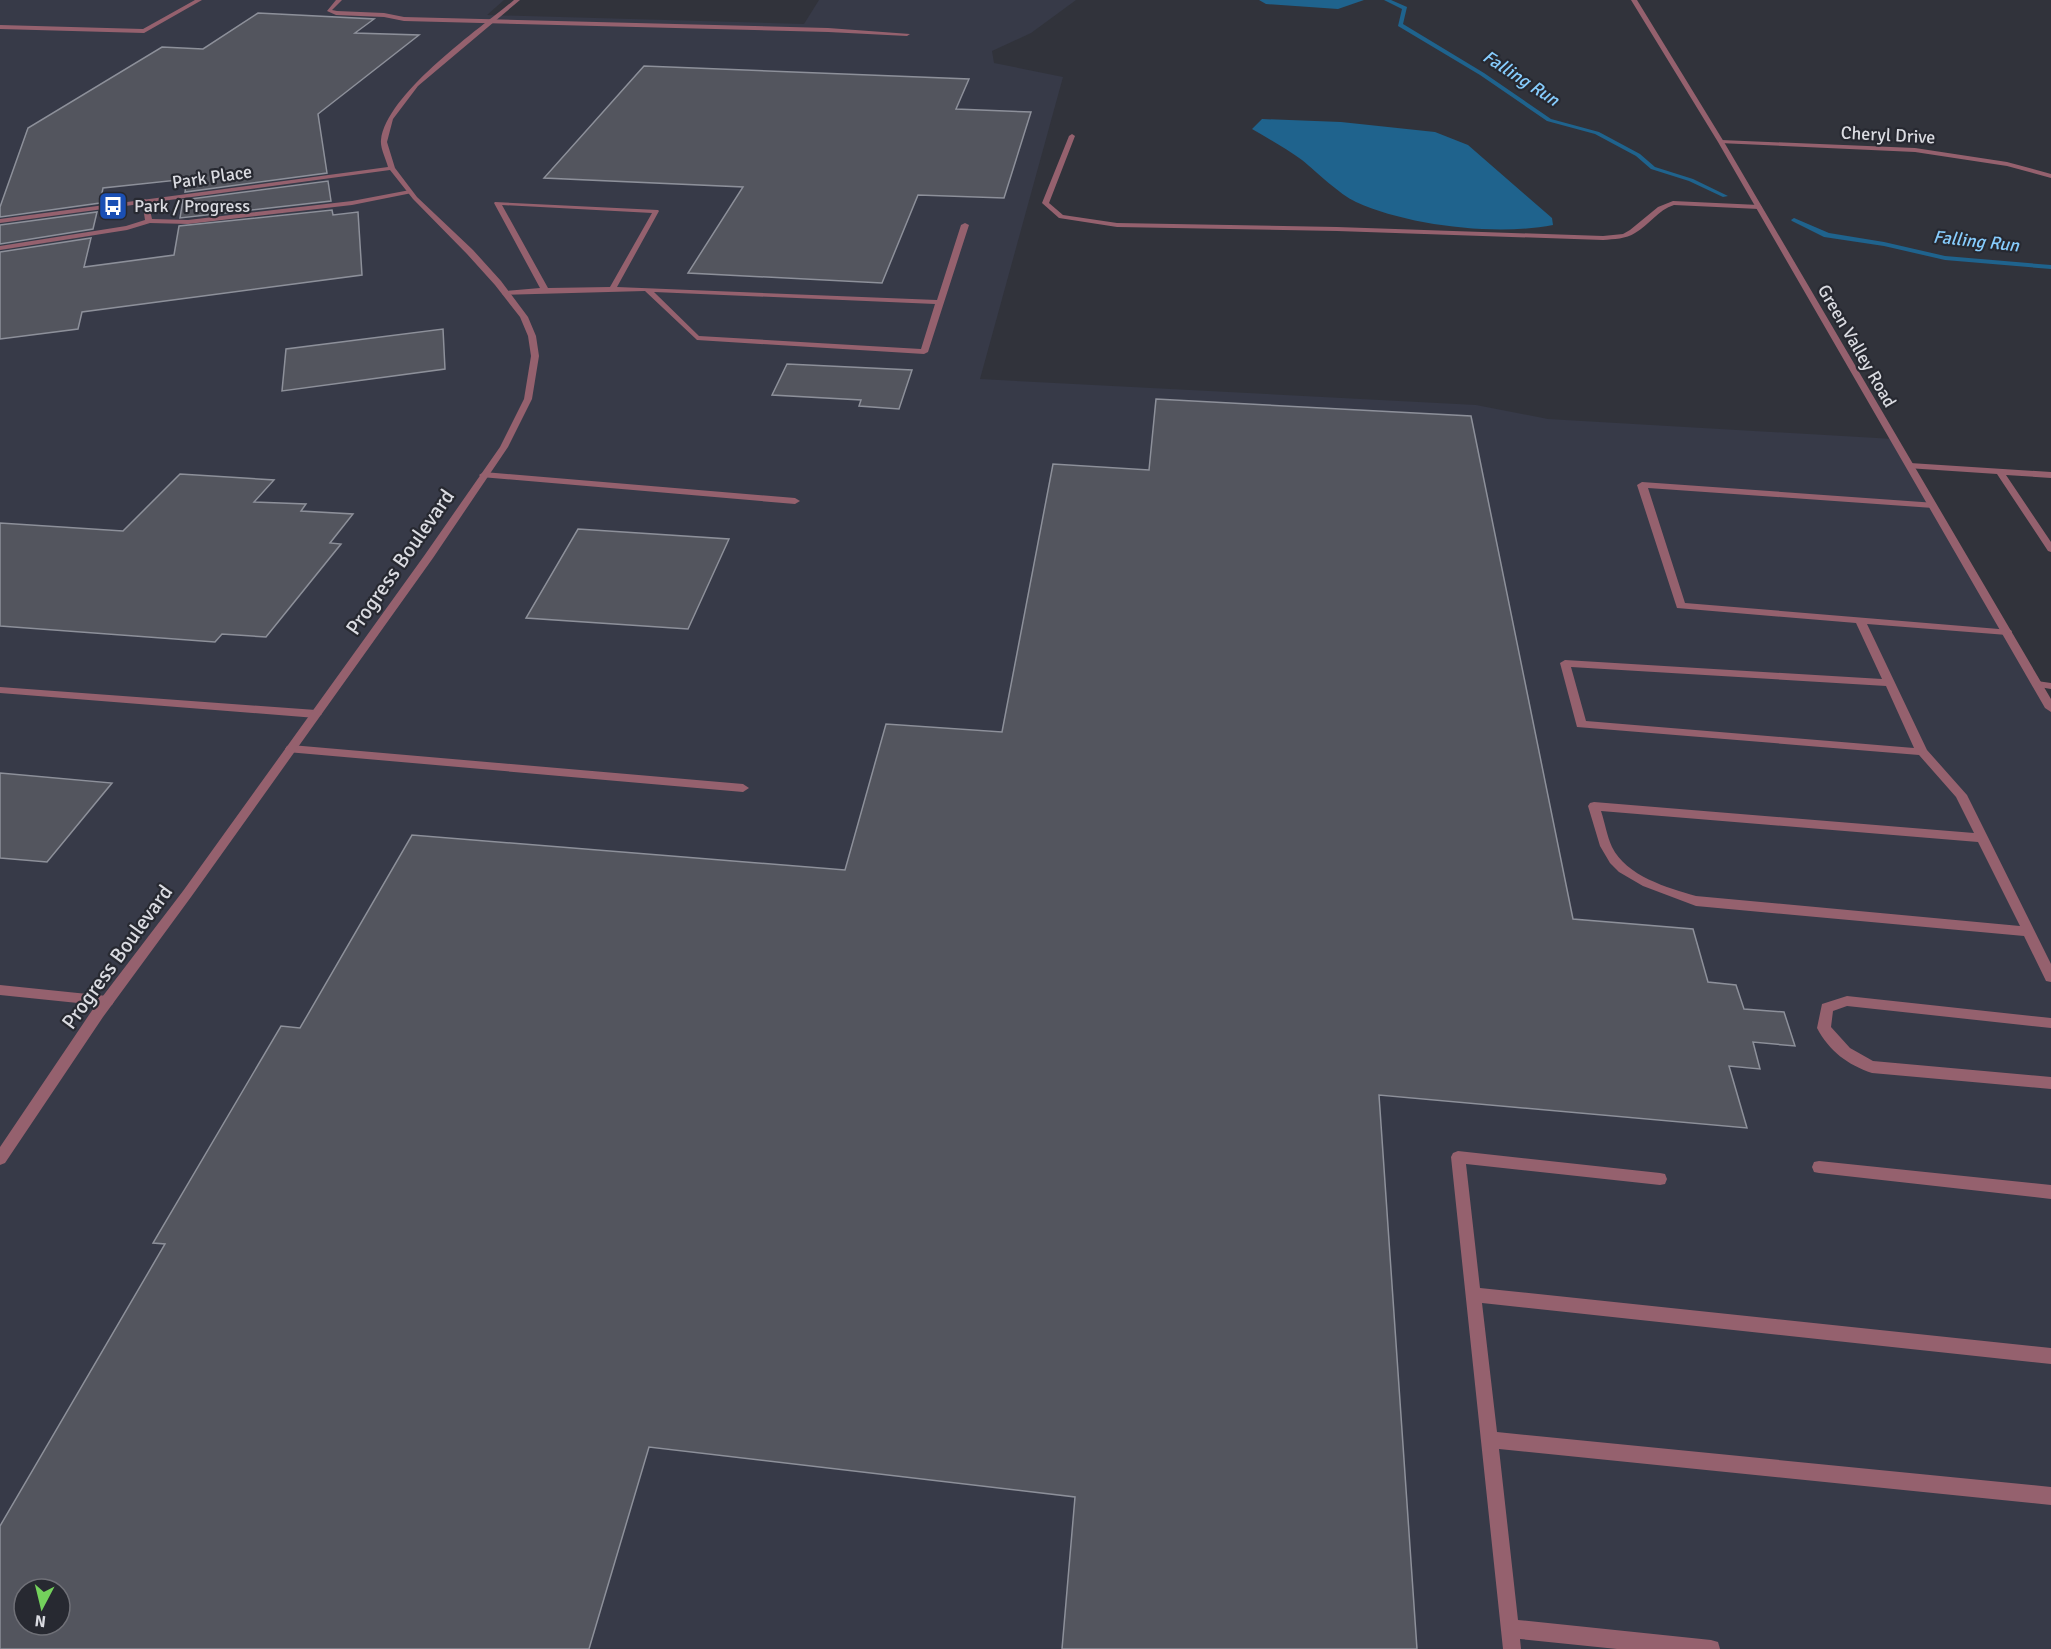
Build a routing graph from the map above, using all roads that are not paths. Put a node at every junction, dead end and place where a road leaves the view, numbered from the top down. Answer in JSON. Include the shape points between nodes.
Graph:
{"nodes":[{"id":1,"x":199,"y":0,"type":"edge"},
{"id":2,"x":339,"y":0,"type":"edge"},
{"id":3,"x":517,"y":0,"type":"edge"},
{"id":4,"x":1634,"y":0,"type":"edge"},
{"id":5,"x":492,"y":20,"type":"junction"},
{"id":6,"x":0,"y":27,"type":"edge"},
{"id":7,"x":907,"y":34,"type":"dead end"},
{"id":8,"x":1072,"y":136,"type":"dead end"},
{"id":9,"x":1721,"y":142,"type":"junction"},
{"id":10,"x":392,"y":168,"type":"junction"},
{"id":11,"x":2051,"y":176,"type":"edge"},
{"id":12,"x":410,"y":192,"type":"junction"},
{"id":13,"x":145,"y":201,"type":"junction"},
{"id":14,"x":1759,"y":207,"type":"junction"},
{"id":15,"x":0,"y":221,"type":"edge"},
{"id":16,"x":149,"y":221,"type":"junction"},
{"id":17,"x":965,"y":225,"type":"dead end"},
{"id":18,"x":0,"y":248,"type":"edge"},
{"id":19,"x":613,"y":288,"type":"junction"},
{"id":20,"x":647,"y":289,"type":"junction"},
{"id":21,"x":545,"y":290,"type":"junction"},
{"id":22,"x":506,"y":293,"type":"junction"},
{"id":23,"x":940,"y":302,"type":"junction"},
{"id":24,"x":1910,"y":466,"type":"junction"},
{"id":25,"x":2000,"y":472,"type":"junction"},
{"id":26,"x":484,"y":475,"type":"junction"},
{"id":27,"x":2051,"y":475,"type":"edge"},
{"id":28,"x":795,"y":501,"type":"dead end"},
{"id":29,"x":1933,"y":505,"type":"junction"},
{"id":30,"x":2051,"y":549,"type":"edge"},
{"id":31,"x":1860,"y":621,"type":"junction"},
{"id":32,"x":2007,"y":632,"type":"junction"},
{"id":33,"x":1890,"y":683,"type":"junction"},
{"id":34,"x":2037,"y":684,"type":"junction"},
{"id":35,"x":2051,"y":686,"type":"edge"},
{"id":36,"x":0,"y":690,"type":"edge"},
{"id":37,"x":2051,"y":708,"type":"edge"},
{"id":38,"x":316,"y":714,"type":"junction"},
{"id":39,"x":291,"y":749,"type":"junction"},
{"id":40,"x":1922,"y":752,"type":"junction"},
{"id":41,"x":743,"y":788,"type":"dead end"},
{"id":42,"x":1982,"y":838,"type":"junction"},
{"id":43,"x":2028,"y":932,"type":"junction"},
{"id":44,"x":2051,"y":977,"type":"edge"},
{"id":45,"x":0,"y":990,"type":"edge"},
{"id":46,"x":107,"y":1000,"type":"junction"},
{"id":47,"x":2051,"y":1023,"type":"edge"},
{"id":48,"x":2051,"y":1083,"type":"edge"},
{"id":49,"x":0,"y":1159,"type":"edge"},
{"id":50,"x":1819,"y":1167,"type":"dead end"},
{"id":51,"x":1660,"y":1179,"type":"dead end"},
{"id":52,"x":2051,"y":1192,"type":"edge"},
{"id":53,"x":1473,"y":1295,"type":"junction"},
{"id":54,"x":2051,"y":1356,"type":"edge"},
{"id":55,"x":1489,"y":1440,"type":"junction"},
{"id":56,"x":2051,"y":1496,"type":"edge"},
{"id":57,"x":1510,"y":1629,"type":"junction"},
{"id":58,"x":1512,"y":1649,"type":"edge"},
{"id":59,"x":1711,"y":1649,"type":"edge"}],
"edges":[{"from":1,"to":6,"type":"street","via":[[144,31]]},
{"from":2,"to":5,"type":"street","via":[[329,10],[404,19]]},
{"from":3,"to":5,"type":"street","name":"Progress Boulevard"},
{"from":4,"to":9,"type":"street","name":"Green Valley Road"},
{"from":5,"to":7,"type":"street"},
{"from":5,"to":10,"type":"street","name":"Progress Boulevard","via":[[416,85],[397,107],[385,131],[386,154]]},
{"from":8,"to":14,"type":"street","via":[[1045,203],[1061,217],[1117,225],[1603,238],[1627,235],[1664,205],[1673,203]]},
{"from":9,"to":11,"type":"street","name":"Cheryl Drive","via":[[1915,150],[2007,164]]},
{"from":9,"to":14,"type":"street","name":"Green Valley Road"},
{"from":10,"to":12,"type":"street","name":"Progress Boulevard"},
{"from":10,"to":13,"type":"street","name":"Park Place"},
{"from":12,"to":16,"type":"street","via":[[352,203],[188,222]]},
{"from":12,"to":22,"type":"street","name":"Progress Boulevard"},
{"from":13,"to":15,"type":"street","name":"Park Place"},
{"from":13,"to":16,"type":"street"},
{"from":14,"to":24,"type":"street","name":"Green Valley Road"},
{"from":16,"to":18,"type":"street"},
{"from":17,"to":23,"type":"street"},
{"from":19,"to":20,"type":"street"},
{"from":19,"to":21,"type":"street"},
{"from":19,"to":21,"type":"street","via":[[656,211],[497,203]]},
{"from":20,"to":23,"type":"street"},
{"from":20,"to":23,"type":"street","via":[[697,338],[924,352]]},
{"from":21,"to":22,"type":"street"},
{"from":22,"to":26,"type":"street","name":"Progress Boulevard","via":[[532,336],[533,377],[517,422]]},
{"from":24,"to":25,"type":"street"},
{"from":24,"to":29,"type":"street","name":"Green Valley Road"},
{"from":25,"to":27,"type":"street"},
{"from":25,"to":30,"type":"street"},
{"from":26,"to":28,"type":"street"},
{"from":26,"to":38,"type":"street","name":"Progress Boulevard"},
{"from":29,"to":31,"type":"street","via":[[1642,485],[1681,606]]},
{"from":29,"to":32,"type":"street","name":"Green Valley Road"},
{"from":31,"to":32,"type":"street"},
{"from":31,"to":33,"type":"street"},
{"from":32,"to":34,"type":"street","name":"Green Valley Road"},
{"from":33,"to":40,"type":"street"},
{"from":33,"to":40,"type":"street","via":[[1565,663],[1581,724]]},
{"from":34,"to":35,"type":"street"},
{"from":34,"to":37,"type":"street","name":"Green Valley Road"},
{"from":36,"to":38,"type":"street"},
{"from":38,"to":39,"type":"street","name":"Progress Boulevard"},
{"from":39,"to":41,"type":"street"},
{"from":39,"to":46,"type":"street","name":"Progress Boulevard"},
{"from":40,"to":42,"type":"street","via":[[1960,795]]},
{"from":42,"to":43,"type":"street"},
{"from":42,"to":43,"type":"street","via":[[1594,806],[1609,852],[1625,869],[1670,894],[1696,901]]},
{"from":43,"to":44,"type":"street"},
{"from":45,"to":46,"type":"street"},
{"from":46,"to":49,"type":"street","name":"Progress Boulevard"},
{"from":47,"to":48,"type":"street","via":[[1848,1001],[1827,1008],[1824,1028],[1837,1047],[1854,1061],[1872,1067]]},
{"from":50,"to":52,"type":"street"},
{"from":51,"to":53,"type":"street","via":[[1458,1157]]},
{"from":53,"to":54,"type":"street"},
{"from":53,"to":55,"type":"street"},
{"from":55,"to":56,"type":"street"},
{"from":55,"to":57,"type":"street"},
{"from":57,"to":58,"type":"street"},
{"from":57,"to":59,"type":"street"}]}
